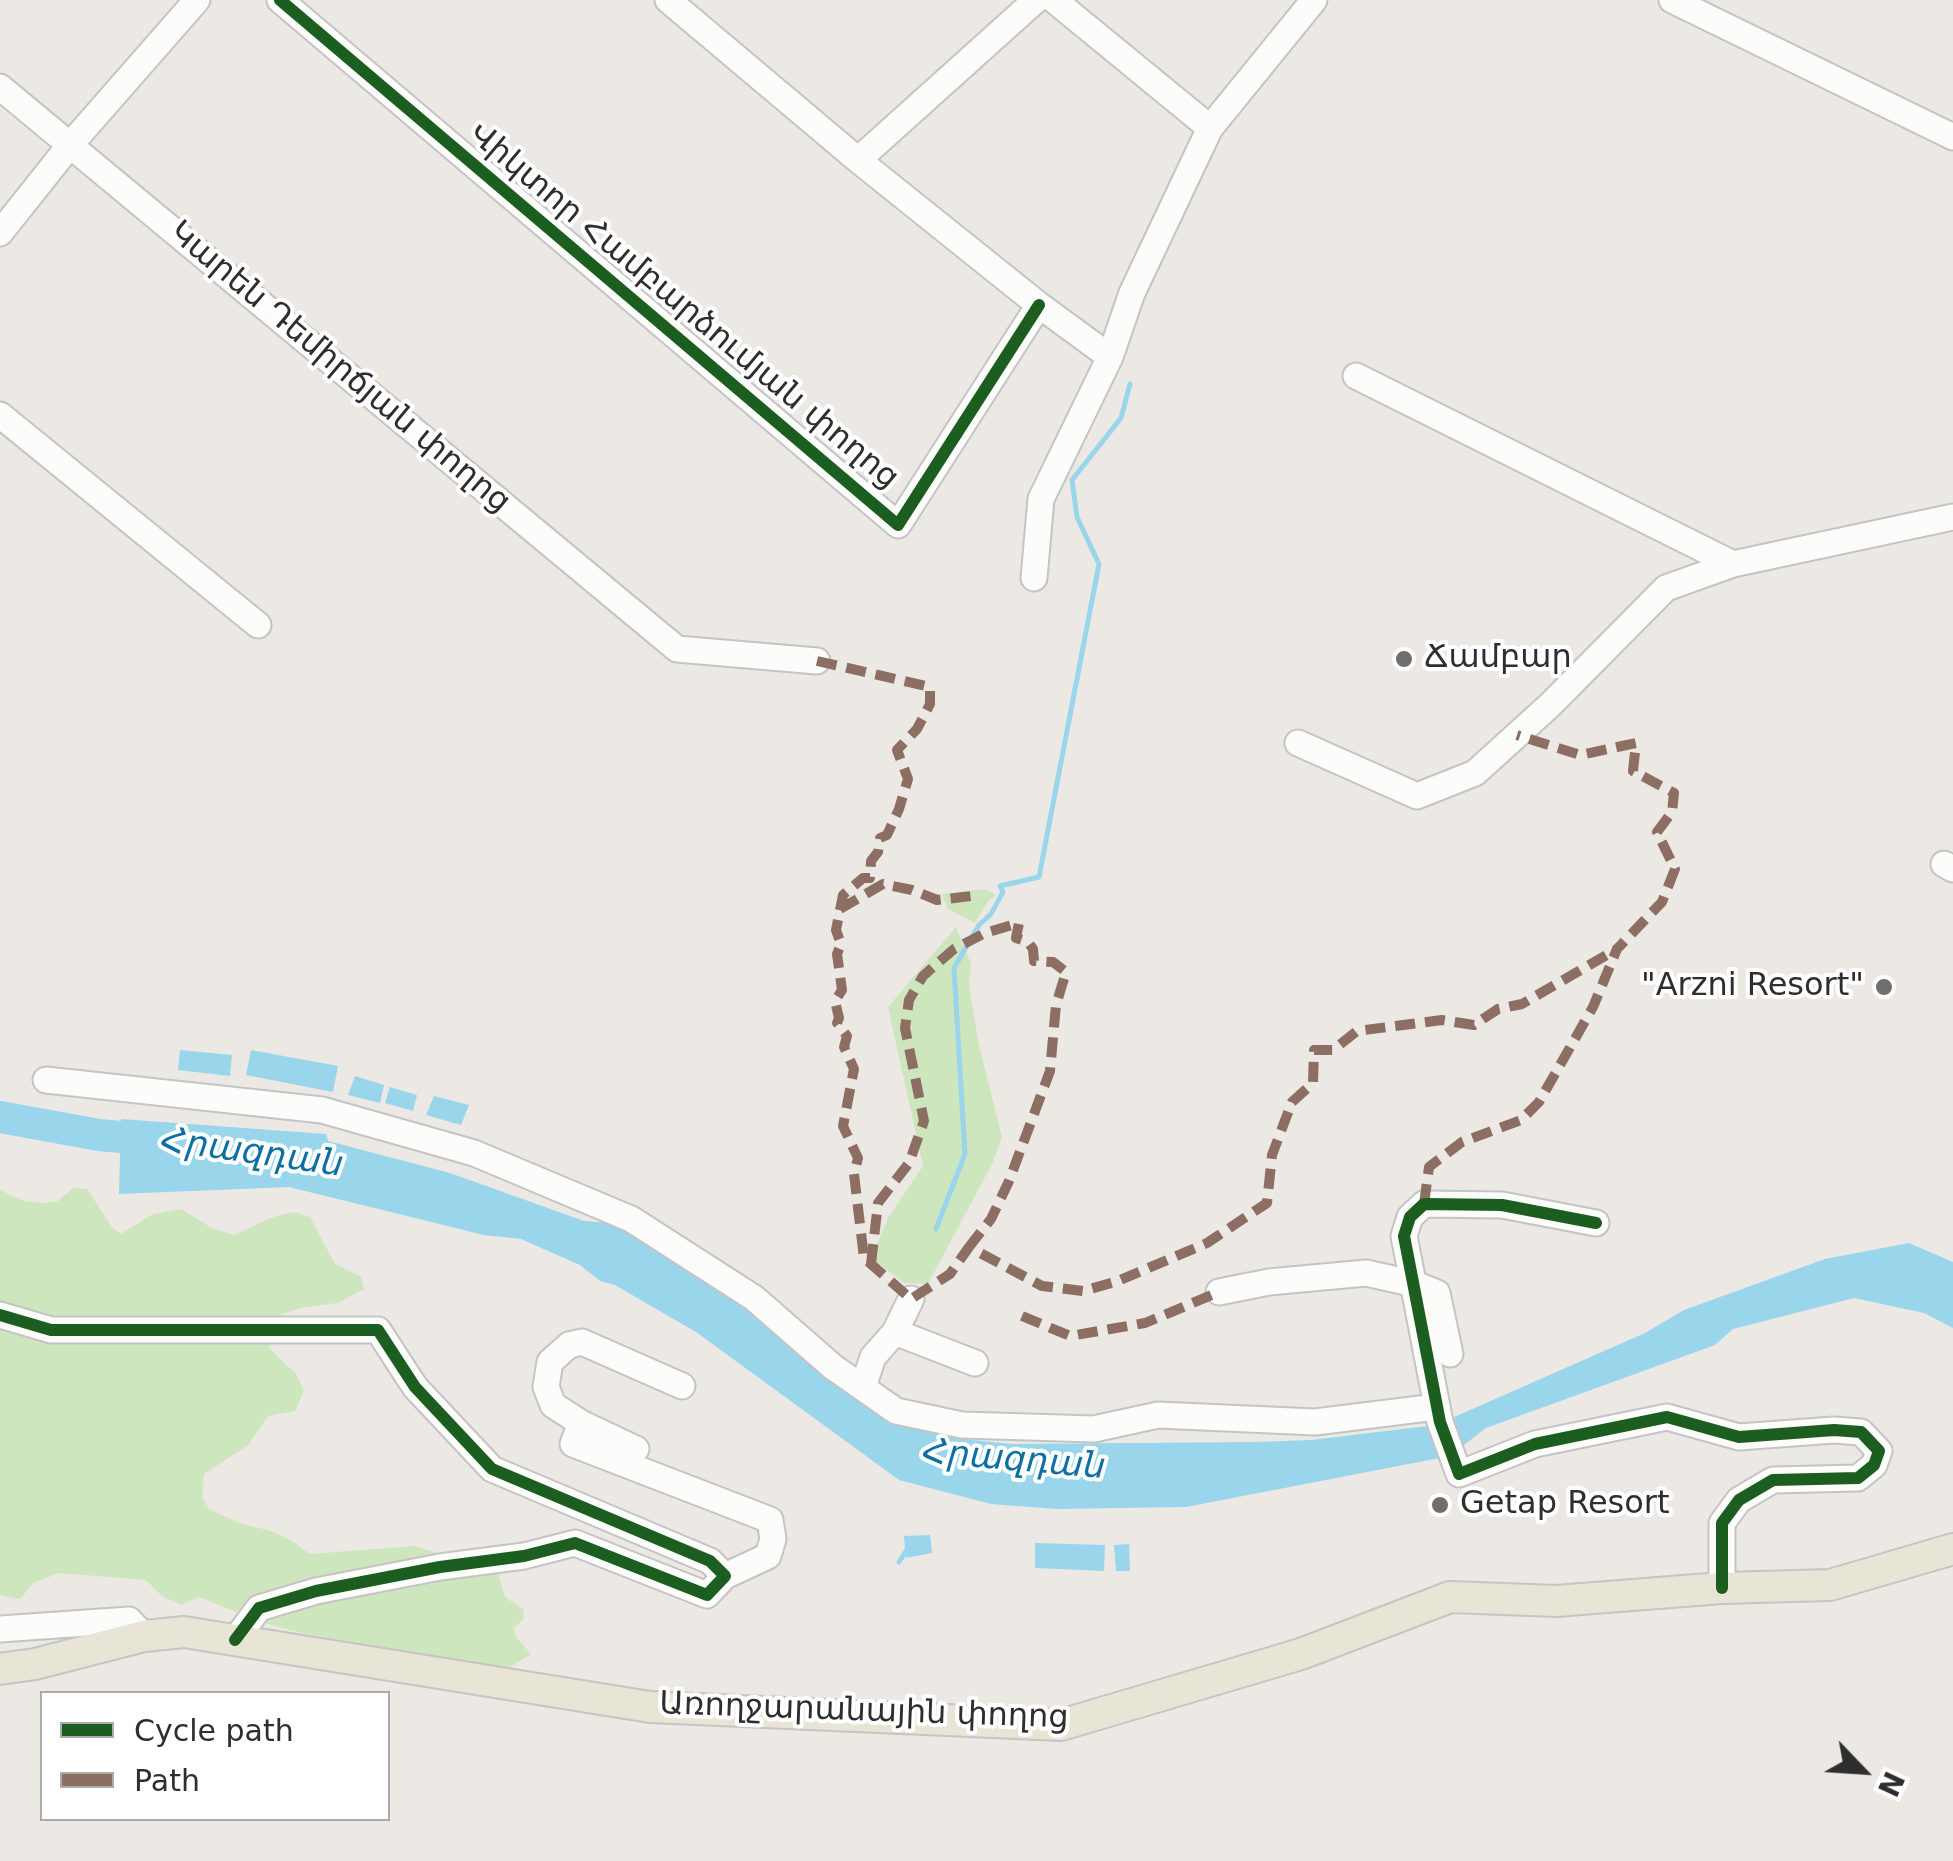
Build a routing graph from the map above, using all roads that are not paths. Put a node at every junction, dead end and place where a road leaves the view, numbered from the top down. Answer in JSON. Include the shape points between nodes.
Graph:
{"nodes":[{"id":1,"x":197,"y":0,"type":"edge"},
{"id":2,"x":280,"y":0,"type":"edge"},
{"id":3,"x":668,"y":0,"type":"edge"},
{"id":4,"x":1036,"y":0,"type":"edge"},
{"id":5,"x":1054,"y":0,"type":"edge"},
{"id":6,"x":1314,"y":0,"type":"edge"},
{"id":7,"x":1672,"y":0,"type":"edge"},
{"id":8,"x":0,"y":86,"type":"edge"},
{"id":9,"x":1210,"y":128,"type":"junction"},
{"id":10,"x":1953,"y":137,"type":"edge"},
{"id":11,"x":70,"y":145,"type":"junction"},
{"id":12,"x":858,"y":160,"type":"junction"},
{"id":13,"x":0,"y":234,"type":"edge"},
{"id":14,"x":1038,"y":305,"type":"junction"},
{"id":15,"x":1110,"y":358,"type":"junction"},
{"id":16,"x":1356,"y":376,"type":"dead end"},
{"id":17,"x":0,"y":415,"type":"edge"},
{"id":18,"x":1953,"y":516,"type":"edge"},
{"id":19,"x":1733,"y":564,"type":"junction"},
{"id":20,"x":1034,"y":578,"type":"dead end"},
{"id":21,"x":258,"y":626,"type":"dead end"},
{"id":22,"x":817,"y":662,"type":"dead end"},
{"id":23,"x":1298,"y":743,"type":"dead end"},
{"id":24,"x":46,"y":1080,"type":"dead end"},
{"id":25,"x":1596,"y":1223,"type":"dead end"},
{"id":26,"x":1415,"y":1284,"type":"junction"},
{"id":27,"x":1218,"y":1292,"type":"dead end"},
{"id":28,"x":911,"y":1299,"type":"dead end"},
{"id":29,"x":0,"y":1315,"type":"edge"},
{"id":30,"x":894,"y":1332,"type":"junction"},
{"id":31,"x":1450,"y":1354,"type":"dead end"},
{"id":32,"x":975,"y":1362,"type":"dead end"},
{"id":33,"x":682,"y":1386,"type":"dead end"},
{"id":34,"x":863,"y":1387,"type":"junction"},
{"id":35,"x":1438,"y":1414,"type":"junction"},
{"id":36,"x":582,"y":1423,"type":"junction"},
{"id":37,"x":636,"y":1449,"type":"dead end"},
{"id":38,"x":1953,"y":1549,"type":"edge"},
{"id":39,"x":724,"y":1576,"type":"junction"},
{"id":40,"x":1722,"y":1588,"type":"junction"},
{"id":41,"x":0,"y":1629,"type":"edge"},
{"id":42,"x":144,"y":1636,"type":"junction"},
{"id":43,"x":236,"y":1640,"type":"junction"},
{"id":44,"x":0,"y":1669,"type":"edge"}],
"edges":[{"from":1,"to":11,"type":"street"},
{"from":2,"to":14,"type":"street","name":"Վիկտոր Համբարձումյան փողոց","via":[[898,525]]},
{"from":3,"to":12,"type":"street"},
{"from":4,"to":12,"type":"street"},
{"from":5,"to":9,"type":"street"},
{"from":6,"to":9,"type":"street"},
{"from":7,"to":10,"type":"street"},
{"from":8,"to":11,"type":"street","name":"Կարեն Դեմիրճյան փողոց"},
{"from":9,"to":15,"type":"street","via":[[1132,292]]},
{"from":11,"to":13,"type":"street"},
{"from":11,"to":22,"type":"street","name":"Կարեն Դեմիրճյան փողոց","via":[[677,648]]},
{"from":12,"to":14,"type":"street"},
{"from":14,"to":15,"type":"street"},
{"from":15,"to":20,"type":"street","via":[[1041,499]]},
{"from":16,"to":19,"type":"street"},
{"from":17,"to":21,"type":"street"},
{"from":18,"to":19,"type":"street"},
{"from":19,"to":23,"type":"street","via":[[1666,588],[1475,773],[1417,796]]},
{"from":24,"to":34,"type":"street","via":[[322,1110],[474,1153],[631,1219],[754,1298]]},
{"from":25,"to":26,"type":"street","via":[[1502,1205],[1424,1204],[1404,1236]]},
{"from":26,"to":27,"type":"street","via":[[1366,1273]]},
{"from":26,"to":31,"type":"street","via":[[1437,1294]]},
{"from":26,"to":35,"type":"street"},
{"from":28,"to":30,"type":"street"},
{"from":29,"to":39,"type":"street","via":[[51,1330],[378,1330],[414,1387],[492,1470],[710,1562]]},
{"from":30,"to":32,"type":"street"},
{"from":30,"to":34,"type":"street","via":[[873,1357]]},
{"from":33,"to":36,"type":"street","via":[[582,1342],[569,1346],[550,1362],[546,1387],[553,1406]]},
{"from":34,"to":35,"type":"street","via":[[896,1411],[962,1425],[1094,1429],[1158,1415],[1314,1422]]},
{"from":35,"to":40,"type":"street","via":[[1455,1469],[1535,1444],[1667,1417],[1739,1437],[1861,1432],[1879,1451],[1858,1478],[1773,1480],[1739,1500],[1722,1523]]},
{"from":36,"to":37,"type":"street"},
{"from":36,"to":39,"type":"street","via":[[573,1444],[770,1520],[768,1556]]},
{"from":38,"to":40,"type":"main road","name":"Առողջարանային փողոց","via":[[1830,1585]]},
{"from":39,"to":43,"type":"street","via":[[707,1595],[575,1543],[316,1591],[260,1608]]},
{"from":40,"to":43,"type":"main road","name":"Առողջարանային փողոց","via":[[1556,1601],[1450,1597],[1300,1654],[1062,1724],[650,1707]]},
{"from":41,"to":42,"type":"street","via":[[128,1620]]},
{"from":42,"to":43,"type":"main road","name":"Առողջարանային փողոց","via":[[184,1632]]},
{"from":42,"to":44,"type":"main road","name":"Առողջարանային փողոց"}]}
